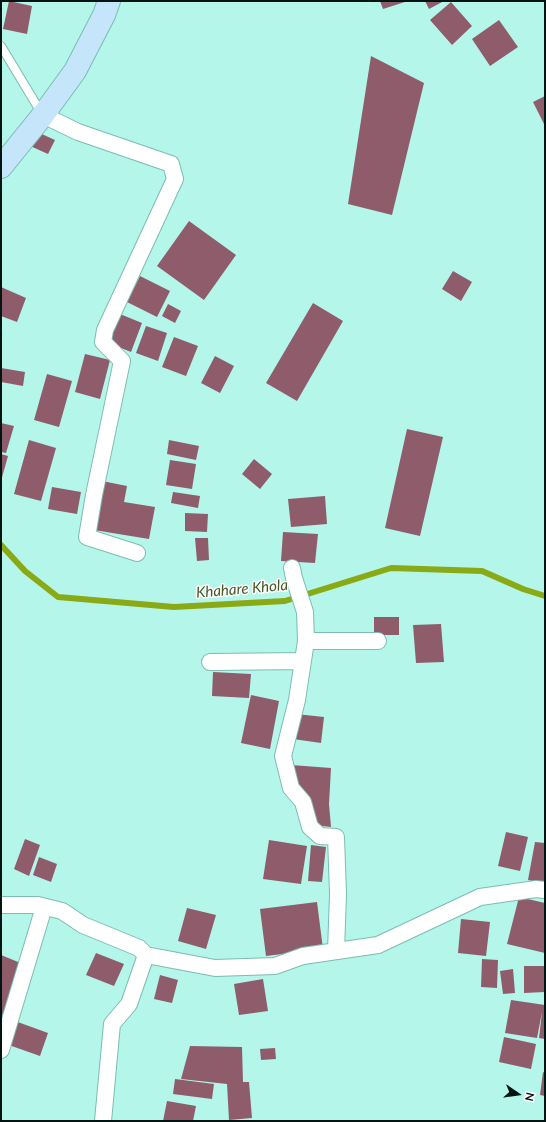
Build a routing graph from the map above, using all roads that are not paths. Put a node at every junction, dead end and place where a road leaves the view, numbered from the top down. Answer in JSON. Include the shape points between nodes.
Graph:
{"nodes":[{"id":1,"x":109,"y":1,"type":"edge"},
{"id":2,"x":1,"y":46,"type":"edge"},
{"id":3,"x":43,"y":115,"type":"junction"},
{"id":4,"x":1,"y":167,"type":"edge"},
{"id":5,"x":137,"y":553,"type":"dead end"},
{"id":6,"x":293,"y":573,"type":"dead end"},
{"id":7,"x":306,"y":641,"type":"junction"},
{"id":8,"x":378,"y":641,"type":"dead end"},
{"id":9,"x":303,"y":661,"type":"junction"},
{"id":10,"x":210,"y":662,"type":"dead end"},
{"id":11,"x":545,"y":890,"type":"edge"},
{"id":12,"x":1,"y":905,"type":"edge"},
{"id":13,"x":44,"y":907,"type":"junction"},
{"id":14,"x":336,"y":951,"type":"junction"},
{"id":15,"x":146,"y":955,"type":"junction"},
{"id":16,"x":1,"y":1050,"type":"edge"},
{"id":17,"x":103,"y":1121,"type":"edge"}],
"edges":[{"from":1,"to":3,"type":"street","via":[[76,70]]},
{"from":2,"to":3,"type":"lane"},
{"from":3,"to":4,"type":"street"},
{"from":3,"to":5,"type":"street","via":[[78,132],[171,164],[175,180],[105,330],[103,342],[122,361],[94,495],[88,537]]},
{"from":6,"to":7,"type":"street","via":[[305,612]]},
{"from":7,"to":8,"type":"street"},
{"from":7,"to":9,"type":"street"},
{"from":9,"to":10,"type":"street"},
{"from":9,"to":14,"type":"street","via":[[297,700],[283,756],[291,788],[303,802],[310,827],[320,836],[336,837]]},
{"from":11,"to":14,"type":"street","via":[[480,897],[378,945]]},
{"from":12,"to":13,"type":"street"},
{"from":13,"to":15,"type":"street","via":[[62,911],[83,925],[139,948]]},
{"from":13,"to":16,"type":"street"},
{"from":14,"to":15,"type":"street","via":[[303,956],[276,966],[223,968]]},
{"from":15,"to":17,"type":"street","via":[[129,1004],[112,1024]]}]}
